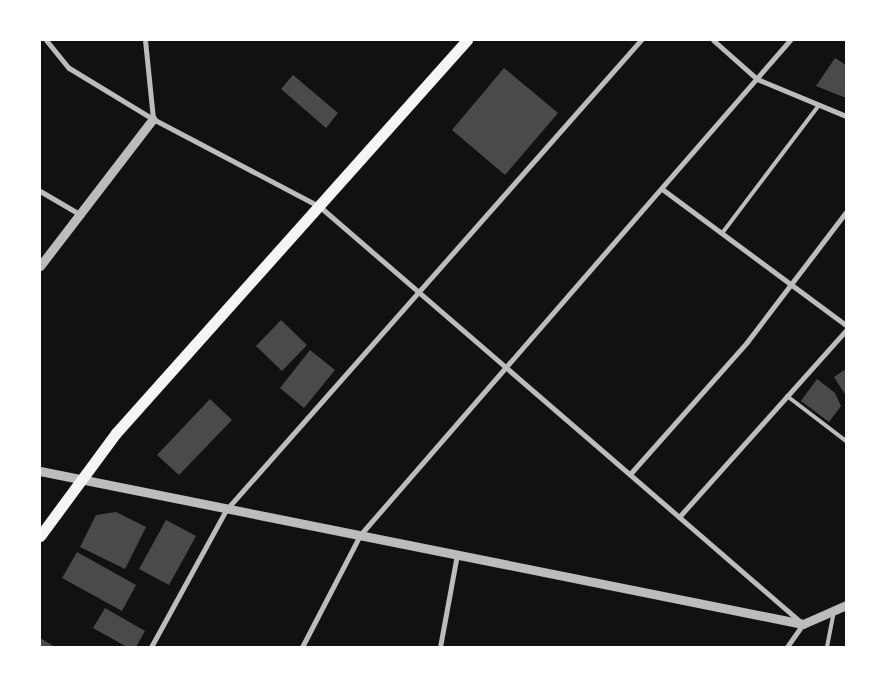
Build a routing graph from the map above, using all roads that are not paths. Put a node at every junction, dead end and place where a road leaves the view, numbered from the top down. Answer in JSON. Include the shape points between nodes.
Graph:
{"nodes":[{"id":1,"x":46,"y":40,"type":"edge"},
{"id":2,"x":145,"y":40,"type":"edge"},
{"id":3,"x":467,"y":40,"type":"edge"},
{"id":4,"x":641,"y":40,"type":"edge"},
{"id":5,"x":713,"y":40,"type":"edge"},
{"id":6,"x":790,"y":40,"type":"edge"},
{"id":7,"x":757,"y":79,"type":"junction"},
{"id":8,"x":819,"y":105,"type":"junction"},
{"id":9,"x":846,"y":116,"type":"edge"},
{"id":10,"x":153,"y":119,"type":"junction"},
{"id":11,"x":662,"y":189,"type":"junction"},
{"id":12,"x":40,"y":191,"type":"edge"},
{"id":13,"x":319,"y":206,"type":"junction"},
{"id":14,"x":846,"y":212,"type":"edge"},
{"id":15,"x":81,"y":215,"type":"junction"},
{"id":16,"x":723,"y":232,"type":"junction"},
{"id":17,"x":40,"y":266,"type":"edge"},
{"id":18,"x":789,"y":286,"type":"junction"},
{"id":19,"x":417,"y":290,"type":"junction"},
{"id":20,"x":846,"y":325,"type":"edge"},
{"id":21,"x":846,"y":330,"type":"edge"},
{"id":22,"x":504,"y":365,"type":"junction"},
{"id":23,"x":787,"y":396,"type":"junction"},
{"id":24,"x":846,"y":441,"type":"edge"},
{"id":25,"x":40,"y":471,"type":"edge"},
{"id":26,"x":630,"y":474,"type":"junction"},
{"id":27,"x":79,"y":480,"type":"junction"},
{"id":28,"x":226,"y":510,"type":"junction"},
{"id":29,"x":679,"y":517,"type":"junction"},
{"id":30,"x":360,"y":535,"type":"junction"},
{"id":31,"x":40,"y":536,"type":"edge"},
{"id":32,"x":457,"y":554,"type":"junction"},
{"id":33,"x":846,"y":605,"type":"edge"},
{"id":34,"x":834,"y":610,"type":"junction"},
{"id":35,"x":803,"y":624,"type":"junction"},
{"id":36,"x":151,"y":647,"type":"edge"},
{"id":37,"x":302,"y":647,"type":"edge"},
{"id":38,"x":440,"y":647,"type":"edge"},
{"id":39,"x":787,"y":647,"type":"edge"},
{"id":40,"x":827,"y":647,"type":"edge"}],
"edges":[{"from":1,"to":10,"type":"street","via":[[70,68]]},
{"from":2,"to":10,"type":"street"},
{"from":3,"to":13,"type":"main road"},
{"from":4,"to":19,"type":"street"},
{"from":5,"to":7,"type":"street"},
{"from":6,"to":7,"type":"street"},
{"from":7,"to":8,"type":"street"},
{"from":7,"to":11,"type":"street"},
{"from":8,"to":9,"type":"street"},
{"from":8,"to":16,"type":"lane"},
{"from":10,"to":13,"type":"street"},
{"from":10,"to":15,"type":"street"},
{"from":11,"to":16,"type":"street"},
{"from":11,"to":22,"type":"street"},
{"from":12,"to":15,"type":"street"},
{"from":13,"to":19,"type":"street"},
{"from":13,"to":27,"type":"main road"},
{"from":14,"to":18,"type":"street"},
{"from":15,"to":17,"type":"street"},
{"from":16,"to":18,"type":"street"},
{"from":18,"to":20,"type":"street"},
{"from":18,"to":26,"type":"street"},
{"from":19,"to":22,"type":"street"},
{"from":19,"to":28,"type":"street"},
{"from":21,"to":23,"type":"street"},
{"from":22,"to":26,"type":"street"},
{"from":22,"to":30,"type":"street"},
{"from":23,"to":24,"type":"lane"},
{"from":23,"to":29,"type":"street"},
{"from":25,"to":27,"type":"street"},
{"from":26,"to":29,"type":"street"},
{"from":27,"to":28,"type":"street"},
{"from":27,"to":31,"type":"main road"},
{"from":28,"to":30,"type":"street"},
{"from":28,"to":36,"type":"street"},
{"from":29,"to":35,"type":"street"},
{"from":30,"to":32,"type":"street"},
{"from":30,"to":37,"type":"street"},
{"from":32,"to":35,"type":"street"},
{"from":32,"to":38,"type":"street"},
{"from":33,"to":34,"type":"street"},
{"from":34,"to":35,"type":"street"},
{"from":34,"to":40,"type":"lane"},
{"from":35,"to":39,"type":"street"}]}
